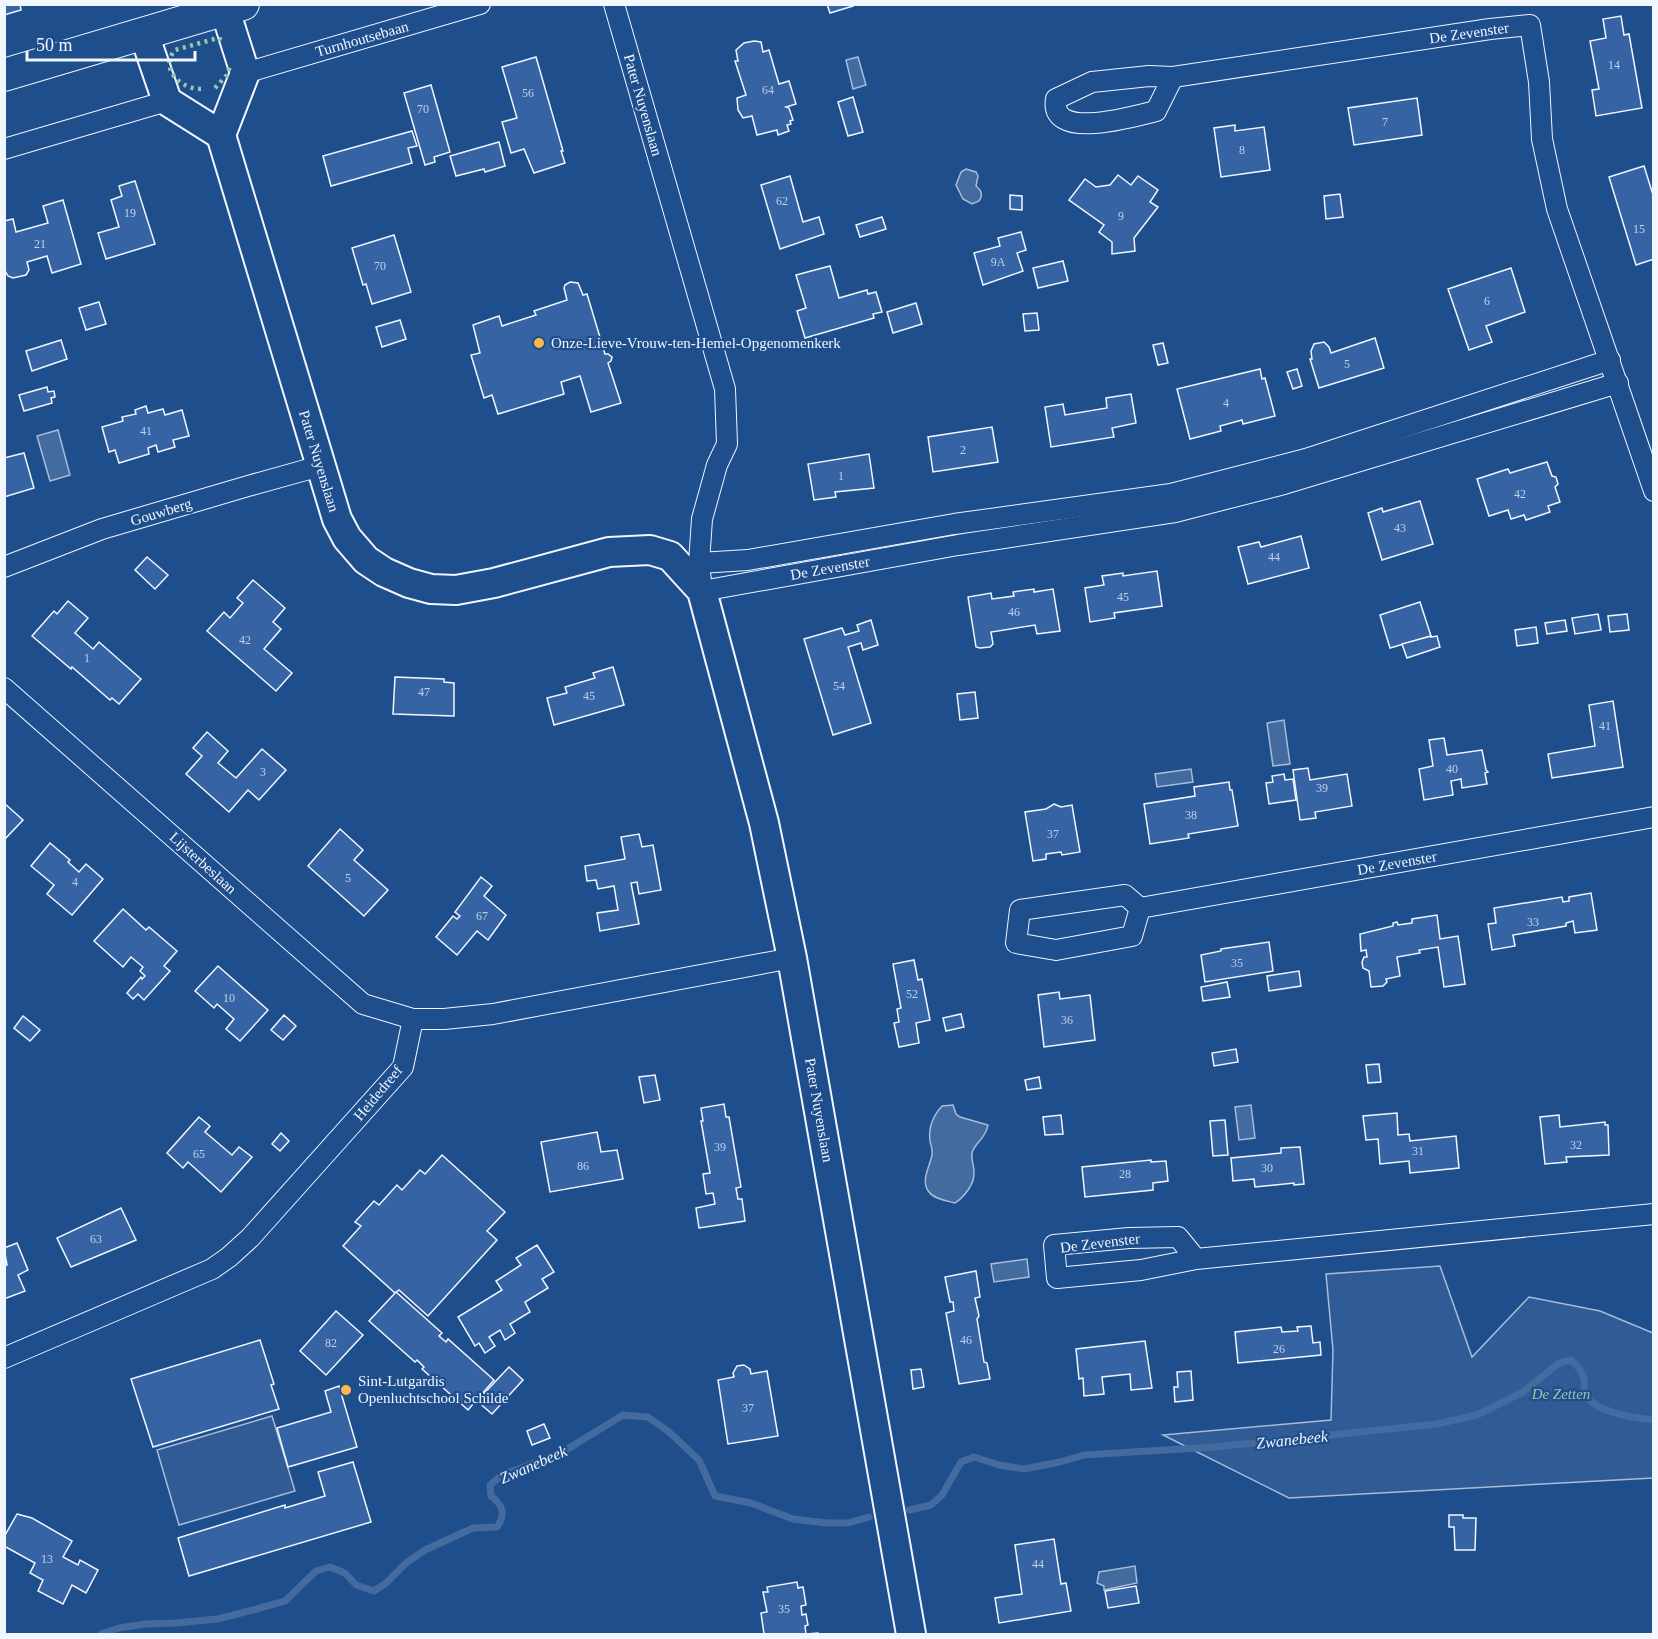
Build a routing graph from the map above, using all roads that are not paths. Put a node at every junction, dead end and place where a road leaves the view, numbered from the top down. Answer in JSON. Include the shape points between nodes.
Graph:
{"nodes":[{"id":1,"x":480,"y":4,"type":"edge"},
{"id":2,"x":614,"y":4,"type":"edge"},
{"id":3,"x":234,"y":7,"type":"edge"},
{"id":4,"x":144,"y":34,"type":"junction"},
{"id":5,"x":244,"y":73,"type":"junction"},
{"id":6,"x":4,"y":75,"type":"edge"},
{"id":7,"x":1173,"y":77,"type":"junction"},
{"id":8,"x":167,"y":101,"type":"junction"},
{"id":9,"x":220,"y":135,"type":"junction"},
{"id":10,"x":4,"y":149,"type":"edge"},
{"id":11,"x":1610,"y":360,"type":"junction"},
{"id":12,"x":1618,"y":383,"type":"junction"},
{"id":13,"x":1388,"y":443,"type":"junction"},
{"id":14,"x":321,"y":466,"type":"junction"},
{"id":15,"x":1653,"y":491,"type":"edge"},
{"id":16,"x":1173,"y":503,"type":"junction"},
{"id":17,"x":954,"y":524,"type":"junction"},
{"id":18,"x":958,"y":545,"type":"junction"},
{"id":19,"x":699,"y":563,"type":"junction"},
{"id":20,"x":4,"y":567,"type":"edge"},
{"id":21,"x":702,"y":591,"type":"junction"},
{"id":22,"x":4,"y":688,"type":"edge"},
{"id":23,"x":1653,"y":817,"type":"edge"},
{"id":24,"x":1140,"y":908,"type":"junction"},
{"id":25,"x":792,"y":958,"type":"junction"},
{"id":26,"x":413,"y":1019,"type":"junction"},
{"id":27,"x":1653,"y":1214,"type":"edge"},
{"id":28,"x":1196,"y":1259,"type":"junction"},
{"id":29,"x":4,"y":1358,"type":"edge"},
{"id":30,"x":911,"y":1635,"type":"edge"}],
"edges":[{"from":1,"to":5,"type":"street","name":"Turnhoutsebaan"},
{"from":2,"to":19,"type":"street","name":"Pater Nuyenslaan","via":[[725,389],[727,444],[702,519]]},
{"from":3,"to":4,"type":"main road"},
{"from":3,"to":5,"type":"street"},
{"from":4,"to":6,"type":"main road"},
{"from":4,"to":8,"type":"street"},
{"from":5,"to":9,"type":"street"},
{"from":7,"to":7,"type":"street","name":"De Zevenster","via":[[1092,82],[1056,99],[1055,107],[1059,116],[1069,122],[1113,122],[1156,111]]},
{"from":7,"to":11,"type":"street","name":"De Zevenster","via":[[1530,25],[1542,139],[1557,209]]},
{"from":8,"to":9,"type":"street"},
{"from":8,"to":10,"type":"street"},
{"from":9,"to":14,"type":"street","name":"Pater Nuyenslaan"},
{"from":11,"to":12,"type":"street","name":"De Zevenster"},
{"from":11,"to":13,"type":"street","name":"De Zevenster"},
{"from":12,"to":13,"type":"street","name":"De Zevenster"},
{"from":12,"to":15,"type":"street","name":"De Zevenster"},
{"from":13,"to":16,"type":"street","name":"De Zevenster","via":[[1284,484]]},
{"from":14,"to":20,"type":"street","name":"Gouwberg","via":[[102,530]]},
{"from":14,"to":21,"type":"street","name":"Pater Nuyenslaan","via":[[346,538],[366,560],[409,583],[456,590],[609,552],[650,550],[670,556]]},
{"from":16,"to":17,"type":"street","name":"De Zevenster"},
{"from":16,"to":18,"type":"street","name":"De Zevenster"},
{"from":17,"to":18,"type":"street"},
{"from":17,"to":19,"type":"street","name":"De Zevenster","via":[[748,560]]},
{"from":18,"to":21,"type":"street","name":"De Zevenster"},
{"from":19,"to":21,"type":"street","name":"Pater Nuyenslaan"},
{"from":21,"to":25,"type":"street","name":"Pater Nuyenslaan","via":[[764,824]]},
{"from":22,"to":26,"type":"street","name":"Lijsterbeslaan","via":[[363,1004]]},
{"from":23,"to":24,"type":"street","name":"De Zevenster"},
{"from":24,"to":24,"type":"street","via":[[1125,895],[1020,910],[1016,943],[1056,950],[1132,936]]},
{"from":25,"to":26,"type":"street","via":[[493,1014]]},
{"from":25,"to":30,"type":"street","name":"Pater Nuyenslaan"},
{"from":26,"to":29,"type":"street","name":"Heidedreef","via":[[403,1068],[230,1257],[212,1269]]},
{"from":27,"to":28,"type":"street","name":"De Zevenster"},
{"from":28,"to":28,"type":"street","name":"De Zevenster","via":[[1178,1237],[1054,1245],[1057,1278],[1141,1270]]}]}
